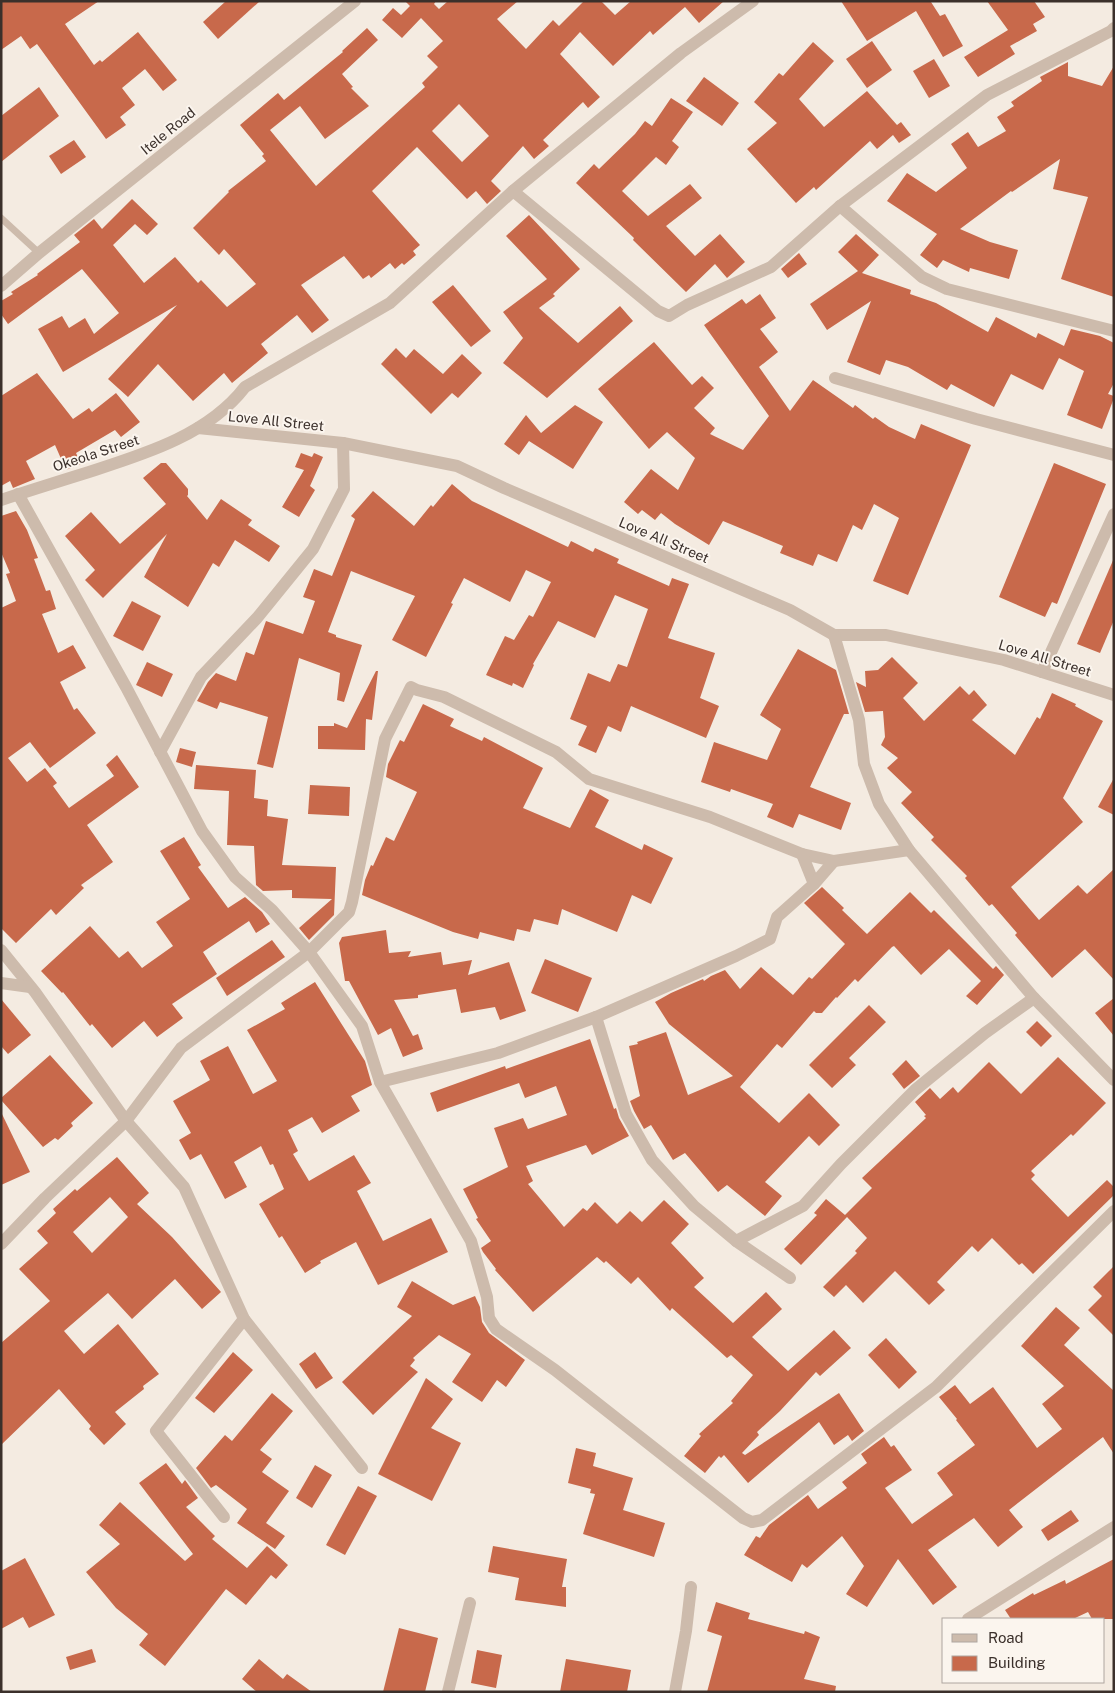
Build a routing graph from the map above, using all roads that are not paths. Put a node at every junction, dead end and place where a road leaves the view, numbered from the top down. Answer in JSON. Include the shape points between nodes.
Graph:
{"nodes":[{"id":1,"x":355,"y":1,"type":"edge"},
{"id":2,"x":753,"y":1,"type":"edge"},
{"id":3,"x":1114,"y":28,"type":"edge"},
{"id":4,"x":513,"y":191,"type":"junction"},
{"id":5,"x":840,"y":206,"type":"junction"},
{"id":6,"x":1,"y":218,"type":"edge"},
{"id":7,"x":39,"y":253,"type":"junction"},
{"id":8,"x":1,"y":286,"type":"edge"},
{"id":9,"x":1114,"y":331,"type":"edge"},
{"id":10,"x":835,"y":378,"type":"dead end"},
{"id":11,"x":198,"y":428,"type":"junction"},
{"id":12,"x":343,"y":443,"type":"junction"},
{"id":13,"x":1114,"y":455,"type":"edge"},
{"id":14,"x":18,"y":494,"type":"junction"},
{"id":15,"x":1,"y":500,"type":"edge"},
{"id":16,"x":1114,"y":514,"type":"edge"},
{"id":17,"x":834,"y":635,"type":"junction"},
{"id":18,"x":1042,"y":672,"type":"junction"},
{"id":19,"x":1114,"y":695,"type":"edge"},
{"id":20,"x":160,"y":752,"type":"junction"},
{"id":21,"x":909,"y":850,"type":"junction"},
{"id":22,"x":802,"y":854,"type":"junction"},
{"id":23,"x":834,"y":861,"type":"junction"},
{"id":24,"x":814,"y":884,"type":"junction"},
{"id":25,"x":309,"y":952,"type":"junction"},
{"id":26,"x":2,"y":955,"type":"edge"},
{"id":27,"x":1,"y":983,"type":"edge"},
{"id":28,"x":30,"y":987,"type":"junction"},
{"id":29,"x":1034,"y":998,"type":"junction"},
{"id":30,"x":596,"y":1017,"type":"junction"},
{"id":31,"x":1114,"y":1080,"type":"edge"},
{"id":32,"x":380,"y":1082,"type":"junction"},
{"id":33,"x":126,"y":1121,"type":"junction"},
{"id":34,"x":1114,"y":1211,"type":"edge"},
{"id":35,"x":736,"y":1241,"type":"junction"},
{"id":36,"x":1,"y":1244,"type":"edge"},
{"id":37,"x":790,"y":1278,"type":"dead end"},
{"id":38,"x":244,"y":1319,"type":"junction"},
{"id":39,"x":362,"y":1468,"type":"dead end"},
{"id":40,"x":224,"y":1517,"type":"dead end"},
{"id":41,"x":1114,"y":1527,"type":"edge"},
{"id":42,"x":690,"y":1587,"type":"dead end"},
{"id":43,"x":470,"y":1603,"type":"dead end"},
{"id":44,"x":970,"y":1618,"type":"edge"},
{"id":45,"x":448,"y":1692,"type":"edge"},
{"id":46,"x":675,"y":1692,"type":"edge"}],
"edges":[{"from":1,"to":7,"type":"street","name":"Itele Road"},
{"from":2,"to":4,"type":"street","name":"Okeola Street","via":[[681,54]]},
{"from":3,"to":5,"type":"street","via":[[987,95]]},
{"from":4,"to":5,"type":"street","via":[[658,311],[670,316],[771,267]]},
{"from":4,"to":11,"type":"street","name":"Okeola Street","via":[[390,303],[245,386],[235,400]]},
{"from":5,"to":9,"type":"street","via":[[922,277],[947,290]]},
{"from":6,"to":7,"type":"lane"},
{"from":7,"to":8,"type":"street","name":"Itele Road"},
{"from":10,"to":13,"type":"street"},
{"from":11,"to":12,"type":"street","name":"Love All Street"},
{"from":11,"to":14,"type":"street","name":"Okeola Street","via":[[145,454]]},
{"from":12,"to":17,"type":"street","name":"Love All Street","via":[[457,466],[790,610]]},
{"from":12,"to":20,"type":"street","via":[[344,490],[313,549],[257,618],[201,677]]},
{"from":14,"to":15,"type":"street","name":"Okeola Street"},
{"from":14,"to":20,"type":"street"},
{"from":16,"to":18,"type":"street"},
{"from":17,"to":18,"type":"street","name":"Love All Street","via":[[886,636],[1004,660]]},
{"from":17,"to":21,"type":"street","via":[[859,720],[864,764],[879,804]]},
{"from":18,"to":19,"type":"street","name":"Love All Street"},
{"from":20,"to":25,"type":"street","via":[[202,831],[235,877],[272,910]]},
{"from":21,"to":23,"type":"street"},
{"from":21,"to":29,"type":"street"},
{"from":22,"to":23,"type":"street"},
{"from":22,"to":24,"type":"street"},
{"from":22,"to":25,"type":"street","via":[[710,817],[589,779],[556,752],[444,696],[411,687],[385,739],[349,912]]},
{"from":23,"to":24,"type":"street"},
{"from":24,"to":30,"type":"street","via":[[777,917],[770,940]]},
{"from":25,"to":32,"type":"street","via":[[362,1026]]},
{"from":25,"to":33,"type":"street","via":[[181,1048]]},
{"from":26,"to":28,"type":"street"},
{"from":27,"to":28,"type":"street"},
{"from":28,"to":33,"type":"street"},
{"from":29,"to":31,"type":"street"},
{"from":29,"to":35,"type":"street","via":[[984,1033],[915,1090],[803,1206]]},
{"from":30,"to":32,"type":"street","via":[[498,1053]]},
{"from":30,"to":35,"type":"street","via":[[626,1114],[652,1160],[694,1206]]},
{"from":32,"to":34,"type":"street","via":[[471,1241],[487,1297],[489,1318],[496,1329],[555,1370],[752,1522],[762,1520],[936,1387]]},
{"from":33,"to":36,"type":"street"},
{"from":33,"to":38,"type":"street","via":[[184,1187]]},
{"from":35,"to":37,"type":"street"},
{"from":38,"to":39,"type":"street"},
{"from":38,"to":40,"type":"street","via":[[156,1432]]},
{"from":41,"to":44,"type":"street"},
{"from":42,"to":46,"type":"street"},
{"from":43,"to":45,"type":"street"}]}
